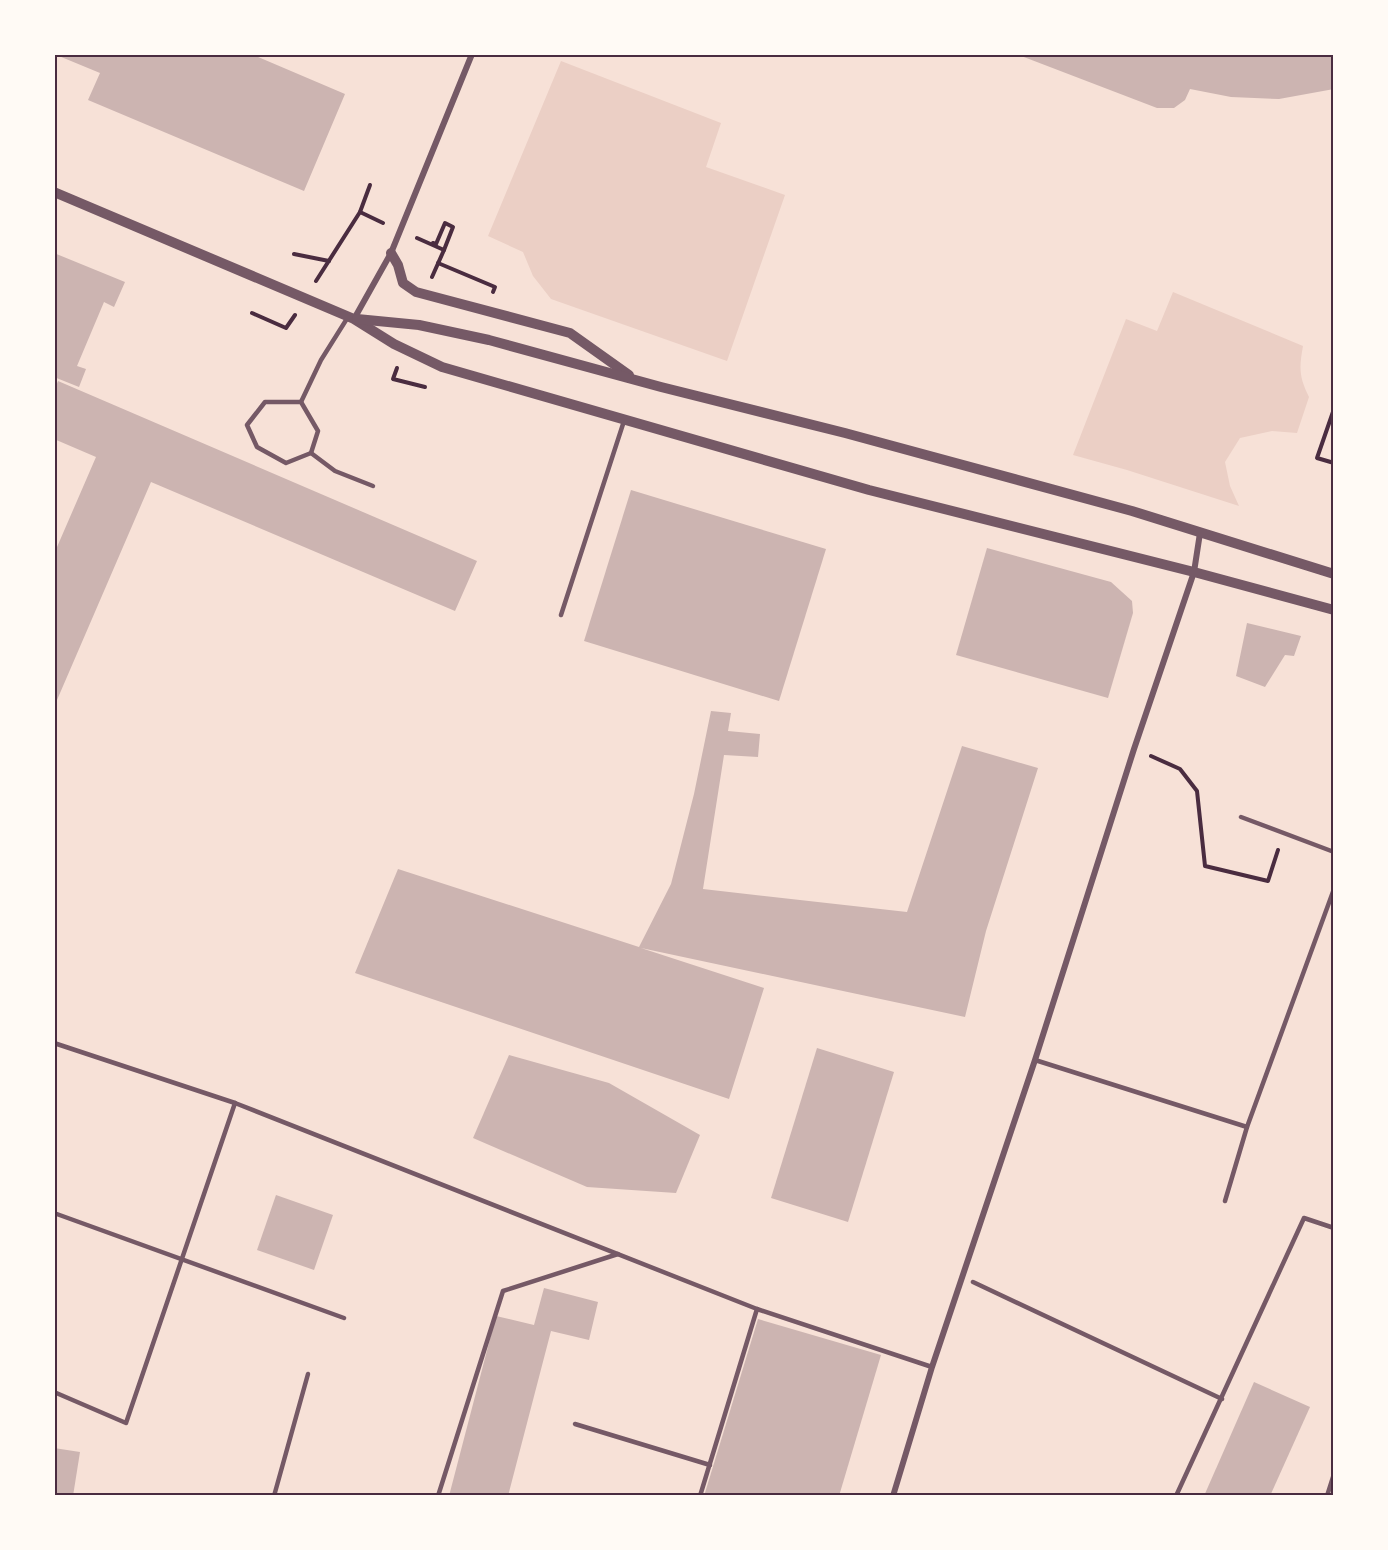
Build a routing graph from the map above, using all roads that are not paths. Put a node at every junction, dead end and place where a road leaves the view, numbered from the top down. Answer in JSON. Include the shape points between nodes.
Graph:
{"nodes":[{"id":1,"x":472,"y":54,"type":"edge"},
{"id":2,"x":54,"y":192,"type":"edge"},
{"id":3,"x":391,"y":253,"type":"junction"},
{"id":4,"x":351,"y":318,"type":"junction"},
{"id":5,"x":634,"y":379,"type":"junction"},
{"id":6,"x":301,"y":402,"type":"junction"},
{"id":7,"x":624,"y":420,"type":"junction"},
{"id":8,"x":311,"y":453,"type":"junction"},
{"id":9,"x":373,"y":486,"type":"dead end"},
{"id":10,"x":1200,"y":533,"type":"junction"},
{"id":11,"x":1194,"y":572,"type":"junction"},
{"id":12,"x":1334,"y":574,"type":"edge"},
{"id":13,"x":1334,"y":610,"type":"edge"},
{"id":14,"x":561,"y":615,"type":"dead end"},
{"id":15,"x":1241,"y":817,"type":"dead end"},
{"id":16,"x":1334,"y":852,"type":"edge"},
{"id":17,"x":1334,"y":890,"type":"edge"},
{"id":18,"x":54,"y":1043,"type":"edge"},
{"id":19,"x":1035,"y":1060,"type":"junction"},
{"id":20,"x":235,"y":1103,"type":"junction"},
{"id":21,"x":1247,"y":1126,"type":"junction"},
{"id":22,"x":1225,"y":1201,"type":"dead end"},
{"id":23,"x":54,"y":1213,"type":"edge"},
{"id":24,"x":1334,"y":1228,"type":"edge"},
{"id":25,"x":618,"y":1254,"type":"junction"},
{"id":26,"x":183,"y":1259,"type":"junction"},
{"id":27,"x":973,"y":1282,"type":"dead end"},
{"id":28,"x":758,"y":1309,"type":"junction"},
{"id":29,"x":344,"y":1318,"type":"dead end"},
{"id":30,"x":932,"y":1367,"type":"junction"},
{"id":31,"x":308,"y":1374,"type":"dead end"},
{"id":32,"x":54,"y":1392,"type":"edge"},
{"id":33,"x":1222,"y":1399,"type":"junction"},
{"id":34,"x":575,"y":1424,"type":"dead end"},
{"id":35,"x":710,"y":1465,"type":"junction"},
{"id":36,"x":1334,"y":1474,"type":"edge"},
{"id":37,"x":274,"y":1496,"type":"edge"},
{"id":38,"x":438,"y":1496,"type":"edge"},
{"id":39,"x":700,"y":1496,"type":"edge"},
{"id":40,"x":893,"y":1496,"type":"edge"},
{"id":41,"x":1176,"y":1496,"type":"edge"},
{"id":42,"x":1327,"y":1496,"type":"edge"}],
"edges":[{"from":1,"to":3,"type":"street"},
{"from":2,"to":4,"type":"street"},
{"from":3,"to":4,"type":"street"},
{"from":3,"to":5,"type":"street","via":[[403,283],[416,292],[570,333]]},
{"from":4,"to":5,"type":"street","via":[[419,325],[489,340]]},
{"from":4,"to":6,"type":"lane","via":[[321,360]]},
{"from":4,"to":7,"type":"street","via":[[442,367]]},
{"from":5,"to":10,"type":"street","via":[[879,442]]},
{"from":6,"to":8,"type":"lane","via":[[318,431]]},
{"from":6,"to":8,"type":"lane","via":[[265,402],[248,425],[257,447],[286,463]]},
{"from":7,"to":11,"type":"street","via":[[869,490]]},
{"from":7,"to":14,"type":"lane"},
{"from":8,"to":9,"type":"lane","via":[[335,471]]},
{"from":10,"to":11,"type":"street"},
{"from":10,"to":12,"type":"street"},
{"from":11,"to":13,"type":"street"},
{"from":11,"to":19,"type":"street"},
{"from":15,"to":16,"type":"lane"},
{"from":17,"to":21,"type":"lane"},
{"from":18,"to":20,"type":"lane"},
{"from":19,"to":21,"type":"lane"},
{"from":19,"to":30,"type":"street"},
{"from":20,"to":25,"type":"lane"},
{"from":20,"to":26,"type":"lane"},
{"from":21,"to":22,"type":"lane"},
{"from":23,"to":26,"type":"lane"},
{"from":24,"to":33,"type":"lane","via":[[1304,1218]]},
{"from":25,"to":28,"type":"lane"},
{"from":25,"to":38,"type":"lane","via":[[503,1291]]},
{"from":26,"to":29,"type":"lane"},
{"from":26,"to":32,"type":"lane","via":[[126,1424]]},
{"from":27,"to":33,"type":"lane"},
{"from":28,"to":30,"type":"lane"},
{"from":28,"to":35,"type":"lane"},
{"from":30,"to":40,"type":"street"},
{"from":31,"to":37,"type":"lane"},
{"from":33,"to":41,"type":"lane"},
{"from":34,"to":35,"type":"lane"},
{"from":35,"to":39,"type":"lane"},
{"from":36,"to":42,"type":"lane"}]}
